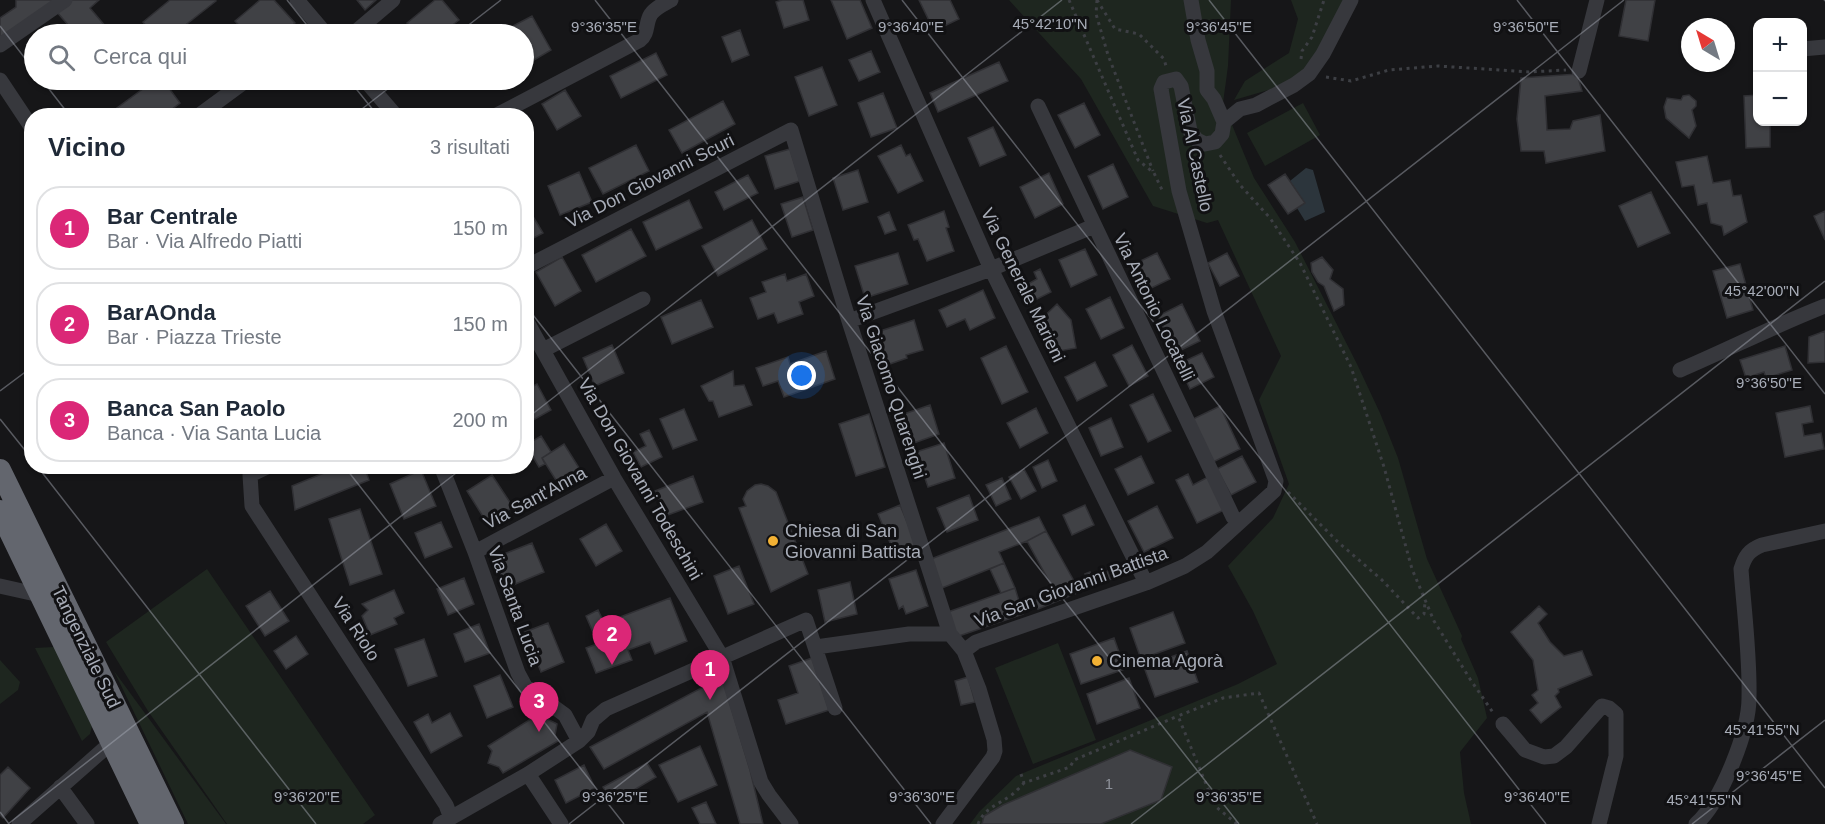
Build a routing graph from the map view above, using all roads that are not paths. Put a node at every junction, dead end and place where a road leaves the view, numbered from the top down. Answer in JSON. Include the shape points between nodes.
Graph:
{"nodes":[{"id":1,"x":65,"y":0,"type":"edge"},
{"id":2,"x":297,"y":0,"type":"edge"},
{"id":3,"x":393,"y":0,"type":"edge"},
{"id":4,"x":671,"y":0,"type":"edge"},
{"id":5,"x":873,"y":0,"type":"edge"},
{"id":6,"x":1191,"y":0,"type":"edge"},
{"id":7,"x":1351,"y":0,"type":"edge"},
{"id":8,"x":1597,"y":0,"type":"edge"},
{"id":9,"x":30,"y":24,"type":"edge"},
{"id":10,"x":314,"y":24,"type":"edge"},
{"id":11,"x":365,"y":24,"type":"edge"},
{"id":12,"x":24,"y":28,"type":"edge"},
{"id":13,"x":0,"y":45,"type":"edge"},
{"id":14,"x":1825,"y":47,"type":"edge"},
{"id":15,"x":1807,"y":49,"type":"edge"},
{"id":16,"x":1579,"y":71,"type":"road end"},
{"id":17,"x":0,"y":80,"type":"edge"},
{"id":18,"x":233,"y":90,"type":"edge"},
{"id":19,"x":374,"y":90,"type":"edge"},
{"id":20,"x":1038,"y":106,"type":"dead end"},
{"id":21,"x":209,"y":108,"type":"edge"},
{"id":22,"x":389,"y":108,"type":"edge"},
{"id":23,"x":510,"y":108,"type":"edge"},
{"id":24,"x":24,"y":116,"type":"edge"},
{"id":25,"x":1224,"y":122,"type":"junction"},
{"id":26,"x":791,"y":130,"type":"joint"},
{"id":27,"x":1094,"y":226,"type":"junction"},
{"id":28,"x":534,"y":263,"type":"edge"},
{"id":29,"x":991,"y":269,"type":"junction"},
{"id":30,"x":642,"y":299,"type":"dead end"},
{"id":31,"x":1825,"y":306,"type":"edge"},
{"id":32,"x":849,"y":321,"type":"junction"},
{"id":33,"x":534,"y":336,"type":"edge"},
{"id":34,"x":543,"y":350,"type":"junction"},
{"id":35,"x":1680,"y":370,"type":"dead end"},
{"id":36,"x":0,"y":470,"type":"edge"},
{"id":37,"x":250,"y":474,"type":"edge"},
{"id":38,"x":444,"y":474,"type":"edge"},
{"id":39,"x":614,"y":478,"type":"junction"},
{"id":40,"x":1275,"y":486,"type":"joint"},
{"id":41,"x":0,"y":511,"type":"edge"},
{"id":42,"x":1238,"y":523,"type":"junction"},
{"id":43,"x":1825,"y":531,"type":"edge"},
{"id":44,"x":475,"y":552,"type":"junction"},
{"id":45,"x":1146,"y":583,"type":"junction"},
{"id":46,"x":0,"y":586,"type":"edge"},
{"id":47,"x":40,"y":595,"type":"junction"},
{"id":48,"x":950,"y":634,"type":"junction"},
{"id":49,"x":816,"y":647,"type":"junction"},
{"id":50,"x":964,"y":651,"type":"junction"},
{"id":51,"x":722,"y":657,"type":"junction"},
{"id":52,"x":835,"y":708,"type":"dead end"},
{"id":53,"x":1503,"y":724,"type":"road end"},
{"id":54,"x":579,"y":741,"type":"junction"},
{"id":55,"x":111,"y":742,"type":"junction"},
{"id":56,"x":528,"y":774,"type":"junction"},
{"id":57,"x":60,"y":787,"type":"junction"},
{"id":58,"x":446,"y":821,"type":"edge"},
{"id":59,"x":20,"y":824,"type":"edge"},
{"id":60,"x":87,"y":824,"type":"edge"},
{"id":61,"x":151,"y":824,"type":"edge"},
{"id":62,"x":173,"y":824,"type":"edge"},
{"id":63,"x":561,"y":824,"type":"edge"},
{"id":64,"x":792,"y":824,"type":"edge"},
{"id":65,"x":943,"y":824,"type":"edge"},
{"id":66,"x":1599,"y":824,"type":"edge"},
{"id":67,"x":1696,"y":824,"type":"edge"}],
"edges":[{"from":1,"to":9,"type":"street"},
{"from":2,"to":10,"type":"street"},
{"from":3,"to":11,"type":"street"},
{"from":4,"to":23,"type":"street","via":[[652,12],[640,40]]},
{"from":5,"to":29,"type":"street","name":"Via Generale Marieni"},
{"from":6,"to":25,"type":"street","via":[[1207,71],[1207,90]]},
{"from":7,"to":25,"type":"street","name":"Via Al Castello","via":[[1309,74]]},
{"from":8,"to":16,"type":"street"},
{"from":12,"to":13,"type":"street"},
{"from":14,"to":15,"type":"street"},
{"from":17,"to":24,"type":"street"},
{"from":18,"to":21,"type":"street"},
{"from":19,"to":22,"type":"street"},
{"from":20,"to":27,"type":"street","name":"Via Antonio Locatelli"},
{"from":25,"to":40,"type":"street","name":"Via Al Castello","via":[[1222,134],[1215,142],[1205,144],[1197,140],[1190,131],[1181,86],[1176,79],[1164,81],[1161,89],[1179,191],[1214,311]]},
{"from":26,"to":28,"type":"street","name":"Via Don Giovanni Scuri"},
{"from":26,"to":32,"type":"street","name":"Via Giacomo Quarenghi"},
{"from":27,"to":29,"type":"street"},
{"from":27,"to":42,"type":"street","name":"Via Antonio Locatelli"},
{"from":29,"to":32,"type":"street"},
{"from":29,"to":45,"type":"street","name":"Via Generale Marieni"},
{"from":30,"to":34,"type":"street"},
{"from":31,"to":35,"type":"street"},
{"from":32,"to":48,"type":"street","name":"Via Giacomo Quarenghi"},
{"from":33,"to":34,"type":"street","name":"Via Don Giovanni Todeschini"},
{"from":34,"to":39,"type":"street","name":"Via Don Giovanni Todeschini"},
{"from":36,"to":62,"type":"highway","name":"Tangenziale Sud"},
{"from":37,"to":58,"type":"street","name":"Via Riolo","via":[[252,506],[446,805]]},
{"from":38,"to":44,"type":"street","name":"Via Santa Lucia"},
{"from":39,"to":44,"type":"street","name":"Via Sant'Anna"},
{"from":39,"to":51,"type":"street","name":"Via Don Giovanni Todeschini"},
{"from":40,"to":42,"type":"street","name":"Via San Giovanni Battista"},
{"from":41,"to":47,"type":"highway"},
{"from":42,"to":45,"type":"street","name":"Via San Giovanni Battista","via":[[1207,552]]},
{"from":43,"to":67,"type":"street","via":[[1762,545],[1745,556],[1742,569],[1748,709],[1727,778],[1704,818]]},
{"from":44,"to":54,"type":"street","name":"Via Santa Lucia","via":[[525,686],[565,715]]},
{"from":45,"to":50,"type":"street","name":"Via San Giovanni Battista","via":[[976,642]]},
{"from":46,"to":47,"type":"street"},
{"from":47,"to":55,"type":"highway"},
{"from":48,"to":49,"type":"street","via":[[909,633]]},
{"from":48,"to":50,"type":"street","name":"Via Giacomo Quarenghi"},
{"from":49,"to":51,"type":"street","via":[[806,620]]},
{"from":49,"to":52,"type":"street"},
{"from":50,"to":65,"type":"street","name":"Via Giacomo Quarenghi","via":[[995,751]]},
{"from":51,"to":54,"type":"street","via":[[606,709]]},
{"from":51,"to":64,"type":"street","name":"Via Don Giovanni Todeschini","via":[[761,782]]},
{"from":53,"to":66,"type":"street","via":[[1524,750],[1544,757],[1554,756],[1566,747],[1602,706],[1616,714],[1616,756]]},
{"from":54,"to":56,"type":"street"},
{"from":55,"to":57,"type":"street"},
{"from":55,"to":61,"type":"highway"},
{"from":56,"to":58,"type":"street"},
{"from":56,"to":63,"type":"street"},
{"from":57,"to":59,"type":"street"},
{"from":57,"to":60,"type":"street"}]}
